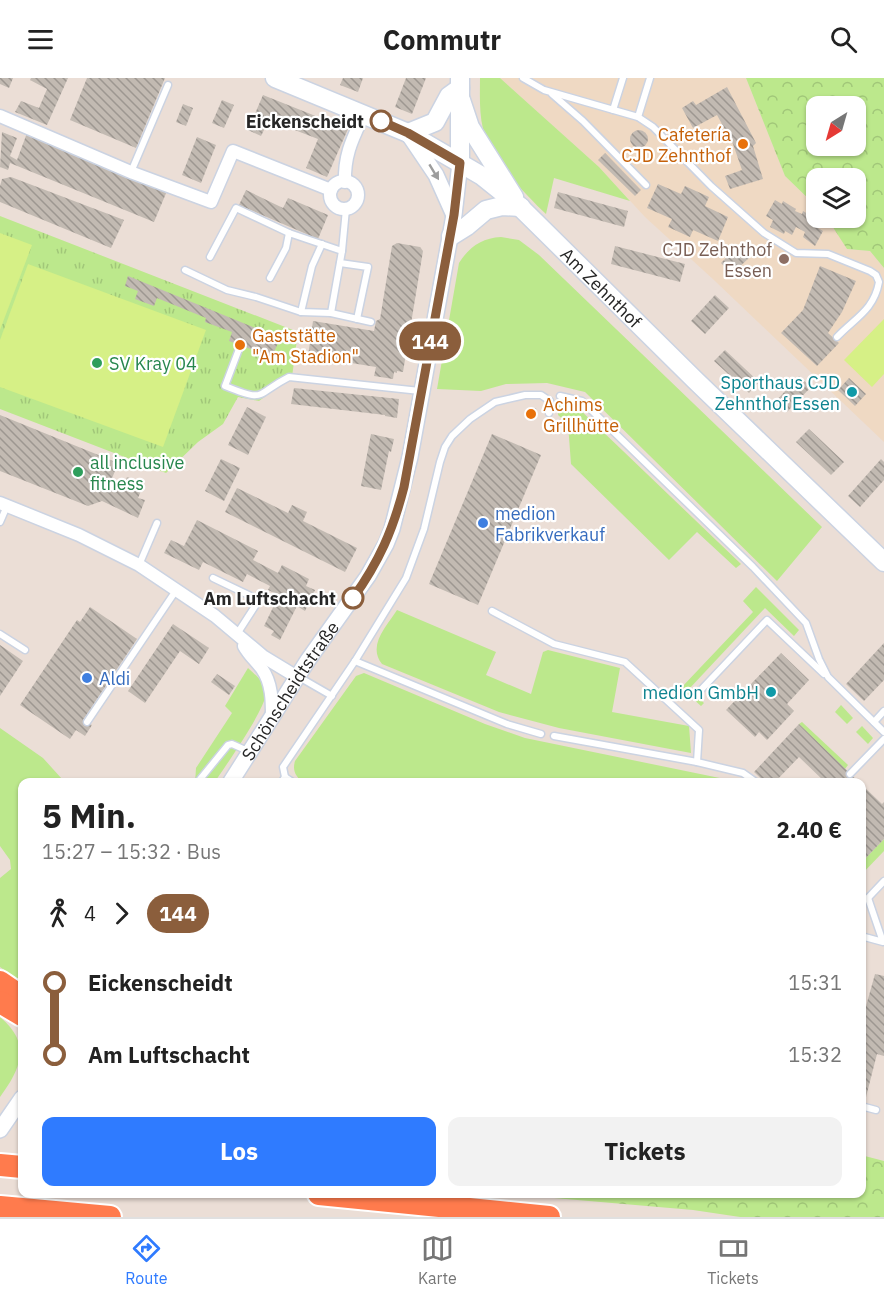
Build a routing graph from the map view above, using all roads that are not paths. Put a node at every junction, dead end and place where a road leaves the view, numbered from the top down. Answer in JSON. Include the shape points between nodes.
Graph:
{"nodes":[{"id":1,"x":523,"y":78,"type":"edge"},
{"id":2,"x":539,"y":78,"type":"edge"},
{"id":3,"x":623,"y":78,"type":"edge"},
{"id":4,"x":650,"y":78,"type":"edge"},
{"id":5,"x":283,"y":79,"type":"edge"},
{"id":6,"x":168,"y":85,"type":"dead end"},
{"id":7,"x":534,"y":86,"type":"junction"},
{"id":8,"x":460,"y":89,"type":"edge"},
{"id":9,"x":549,"y":92,"type":"junction"},
{"id":10,"x":613,"y":110,"type":"junction"},
{"id":11,"x":364,"y":114,"type":"junction"},
{"id":12,"x":0,"y":116,"type":"edge"},
{"id":13,"x":638,"y":117,"type":"junction"},
{"id":14,"x":408,"y":133,"type":"junction"},
{"id":15,"x":460,"y":163,"type":"junction"},
{"id":16,"x":131,"y":172,"type":"junction"},
{"id":17,"x":345,"y":182,"type":"junction"},
{"id":18,"x":646,"y":185,"type":"dead end"},
{"id":19,"x":331,"y":190,"type":"junction"},
{"id":20,"x":519,"y":205,"type":"junction"},
{"id":21,"x":346,"y":209,"type":"junction"},
{"id":22,"x":454,"y":215,"type":"junction"},
{"id":23,"x":289,"y":233,"type":"junction"},
{"id":24,"x":451,"y":236,"type":"junction"},
{"id":25,"x":322,"y":244,"type":"junction"},
{"id":26,"x":342,"y":251,"type":"junction"},
{"id":27,"x":210,"y":257,"type":"dead end"},
{"id":28,"x":340,"y":263,"type":"junction"},
{"id":29,"x":184,"y":270,"type":"dead end"},
{"id":30,"x":270,"y":278,"type":"dead end"},
{"id":31,"x":301,"y":312,"type":"junction"},
{"id":32,"x":331,"y":314,"type":"junction"},
{"id":33,"x":357,"y":320,"type":"junction"},
{"id":34,"x":371,"y":322,"type":"dead end"},
{"id":35,"x":837,"y":337,"type":"dead end"},
{"id":36,"x":239,"y":349,"type":"dead end"},
{"id":37,"x":422,"y":391,"type":"junction"},
{"id":38,"x":561,"y":396,"type":"dead end"},
{"id":39,"x":549,"y":413,"type":"dead end"},
{"id":40,"x":3,"y":504,"type":"edge"},
{"id":41,"x":0,"y":522,"type":"edge"},
{"id":42,"x":157,"y":523,"type":"dead end"},
{"id":43,"x":884,"y":562,"type":"edge"},
{"id":44,"x":139,"y":566,"type":"junction"},
{"id":45,"x":213,"y":578,"type":"dead end"},
{"id":46,"x":177,"y":590,"type":"junction"},
{"id":47,"x":492,"y":611,"type":"dead end"},
{"id":48,"x":0,"y":634,"type":"edge"},
{"id":49,"x":237,"y":635,"type":"junction"},
{"id":50,"x":25,"y":650,"type":"dead end"},
{"id":51,"x":355,"y":661,"type":"junction"},
{"id":52,"x":297,"y":676,"type":"junction"},
{"id":53,"x":831,"y":680,"type":"junction"},
{"id":54,"x":697,"y":694,"type":"dead end"},
{"id":55,"x":332,"y":696,"type":"junction"},
{"id":56,"x":884,"y":711,"type":"edge"},
{"id":57,"x":272,"y":717,"type":"junction"},
{"id":58,"x":87,"y":722,"type":"dead end"},
{"id":59,"x":874,"y":722,"type":"junction"},
{"id":60,"x":884,"y":732,"type":"edge"},
{"id":61,"x":541,"y":734,"type":"dead end"},
{"id":62,"x":554,"y":736,"type":"dead end"},
{"id":63,"x":884,"y":740,"type":"edge"},
{"id":64,"x":250,"y":753,"type":"junction"},
{"id":65,"x":697,"y":762,"type":"junction"},
{"id":66,"x":850,"y":774,"type":"dead end"},
{"id":67,"x":201,"y":778,"type":"edge"},
{"id":68,"x":234,"y":778,"type":"edge"},
{"id":69,"x":283,"y":778,"type":"edge"},
{"id":70,"x":750,"y":778,"type":"edge"},
{"id":71,"x":884,"y":881,"type":"edge"},
{"id":72,"x":868,"y":898,"type":"joint"},
{"id":73,"x":866,"y":937,"type":"edge"},
{"id":74,"x":883,"y":942,"type":"edge"},
{"id":75,"x":0,"y":982,"type":"edge"},
{"id":76,"x":13,"y":1005,"type":"edge"},
{"id":77,"x":18,"y":1104,"type":"edge"},
{"id":78,"x":866,"y":1107,"type":"edge"},
{"id":79,"x":876,"y":1110,"type":"dead end"},
{"id":80,"x":0,"y":1130,"type":"edge"},
{"id":81,"x":0,"y":1165,"type":"edge"},
{"id":82,"x":18,"y":1167,"type":"edge"},
{"id":83,"x":359,"y":1198,"type":"edge"},
{"id":84,"x":0,"y":1207,"type":"edge"},
{"id":85,"x":110,"y":1217,"type":"edge"},
{"id":86,"x":549,"y":1217,"type":"edge"}],
"edges":[{"from":1,"to":7,"type":"lane"},
{"from":2,"to":7,"type":"lane"},
{"from":3,"to":10,"type":"lane"},
{"from":4,"to":13,"type":"lane"},
{"from":5,"to":11,"type":"main road","name":"Am Zehnthof"},
{"from":6,"to":16,"type":"lane"},
{"from":7,"to":9,"type":"lane"},
{"from":8,"to":14,"type":"main road","via":[[448,96],[435,122]]},
{"from":8,"to":15,"type":"main road","name":"Schönscheidtstraße"},
{"from":8,"to":20,"type":"main road","via":[[470,127]]},
{"from":9,"to":10,"type":"lane"},
{"from":9,"to":18,"type":"lane"},
{"from":10,"to":13,"type":"lane"},
{"from":11,"to":14,"type":"main road","name":"Am Zehnthof"},
{"from":11,"to":17,"type":"street","via":[[347,152]]},
{"from":12,"to":16,"type":"street"},
{"from":13,"to":35,"type":"lane","via":[[764,233],[796,253],[837,256],[876,276],[879,282],[873,301]]},
{"from":14,"to":15,"type":"main road","name":"Am Zehnthof"},
{"from":14,"to":22,"type":"street","one_way":true,"via":[[436,176]]},
{"from":15,"to":20,"type":"main road","name":"Am Zehnthof"},
{"from":15,"to":22,"type":"street","name":"Schönscheidtstraße"},
{"from":16,"to":19,"type":"street","via":[[211,202],[233,151]]},
{"from":17,"to":19,"type":"street"},
{"from":17,"to":21,"type":"street","via":[[353,185],[357,193],[354,205]]},
{"from":19,"to":21,"type":"street","via":[[333,204]]},
{"from":20,"to":24,"type":"main road","via":[[486,210]]},
{"from":20,"to":43,"type":"main road","name":"Am Zehnthof"},
{"from":21,"to":26,"type":"lane"},
{"from":22,"to":24,"type":"street","name":"Schönscheidtstraße"},
{"from":23,"to":25,"type":"lane"},
{"from":23,"to":27,"type":"lane","via":[[236,208]]},
{"from":23,"to":30,"type":"lane","via":[[286,248]]},
{"from":24,"to":37,"type":"street","name":"Schönscheidtstraße"},
{"from":25,"to":26,"type":"lane"},
{"from":25,"to":31,"type":"lane","via":[[312,266]]},
{"from":26,"to":28,"type":"lane"},
{"from":28,"to":32,"type":"lane"},
{"from":28,"to":33,"type":"lane","via":[[368,267]]},
{"from":29,"to":31,"type":"lane","via":[[227,290]]},
{"from":31,"to":32,"type":"lane"},
{"from":32,"to":33,"type":"lane"},
{"from":33,"to":34,"type":"lane"},
{"from":36,"to":37,"type":"lane","via":[[225,386],[253,397],[265,394],[288,377]]},
{"from":37,"to":52,"type":"street","name":"Schönscheidtstraße","via":[[404,487],[386,544],[362,586]]},
{"from":38,"to":53,"type":"lane","via":[[582,401],[768,583],[806,623]]},
{"from":39,"to":51,"type":"lane","via":[[550,401],[541,395],[505,399],[486,407],[452,436],[440,462],[414,560]]},
{"from":40,"to":41,"type":"lane"},
{"from":40,"to":44,"type":"street","via":[[79,535]]},
{"from":42,"to":44,"type":"lane"},
{"from":44,"to":46,"type":"street"},
{"from":45,"to":49,"type":"lane","via":[[259,600]]},
{"from":46,"to":49,"type":"street"},
{"from":46,"to":58,"type":"lane"},
{"from":47,"to":65,"type":"lane","via":[[554,644],[626,662],[699,730]]},
{"from":48,"to":50,"type":"lane"},
{"from":49,"to":52,"type":"street"},
{"from":49,"to":57,"type":"street","via":[[268,681]]},
{"from":51,"to":55,"type":"lane"},
{"from":51,"to":61,"type":"lane","via":[[507,724]]},
{"from":52,"to":55,"type":"lane"},
{"from":52,"to":57,"type":"street","name":"Schönscheidtstraße"},
{"from":53,"to":54,"type":"lane","via":[[767,620]]},
{"from":53,"to":59,"type":"lane"},
{"from":55,"to":69,"type":"lane","via":[[283,767]]},
{"from":56,"to":59,"type":"lane"},
{"from":57,"to":64,"type":"street","name":"Schönscheidtstraße"},
{"from":59,"to":60,"type":"lane"},
{"from":62,"to":65,"type":"lane"},
{"from":63,"to":66,"type":"lane"},
{"from":64,"to":67,"type":"lane","via":[[228,745]]},
{"from":64,"to":68,"type":"street","name":"Schönscheidtstraße"},
{"from":65,"to":70,"type":"lane"},
{"from":71,"to":72,"type":"lane"},
{"from":72,"to":74,"type":"lane"},
{"from":73,"to":74,"type":"lane"},
{"from":75,"to":76,"type":"highway"},
{"from":77,"to":80,"type":"street"},
{"from":78,"to":79,"type":"lane"},
{"from":81,"to":82,"type":"highway"},
{"from":83,"to":86,"type":"highway"},
{"from":84,"to":85,"type":"highway"}]}
